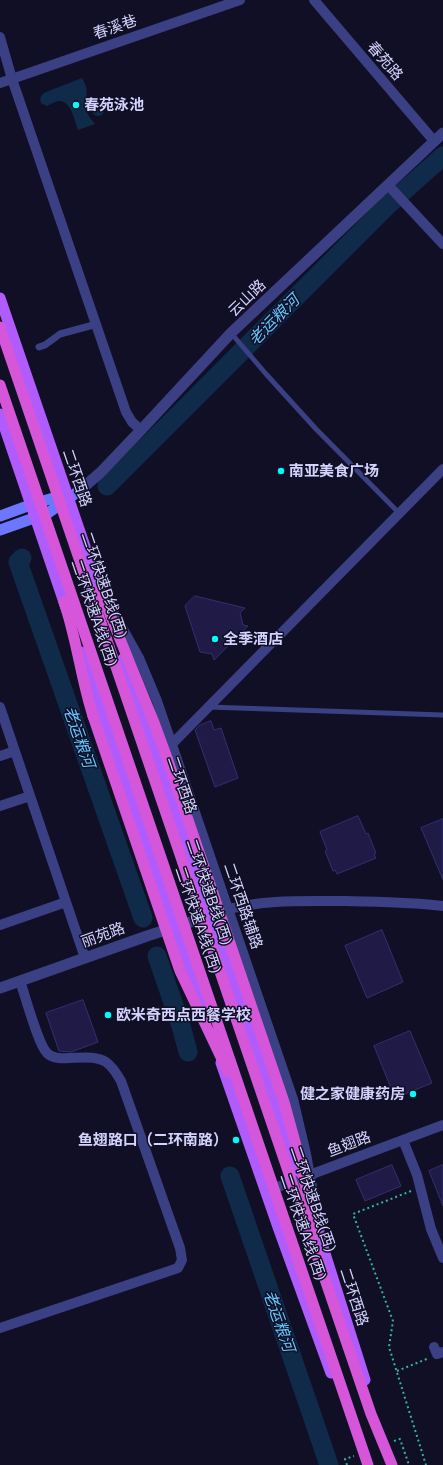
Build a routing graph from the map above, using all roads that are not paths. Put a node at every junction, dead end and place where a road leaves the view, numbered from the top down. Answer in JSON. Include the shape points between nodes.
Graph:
{"nodes":[{"id":1,"x":240,"y":0,"type":"edge"},
{"id":2,"x":314,"y":0,"type":"edge"},
{"id":3,"x":0,"y":37,"type":"edge"},
{"id":4,"x":12,"y":79,"type":"junction"},
{"id":5,"x":0,"y":83,"type":"edge"},
{"id":6,"x":443,"y":133,"type":"edge"},
{"id":7,"x":434,"y":141,"type":"junction"},
{"id":8,"x":391,"y":188,"type":"junction"},
{"id":9,"x":443,"y":244,"type":"edge"},
{"id":10,"x":0,"y":298,"type":"edge"},
{"id":11,"x":97,"y":324,"type":"junction"},
{"id":12,"x":0,"y":327,"type":"edge"},
{"id":13,"x":231,"y":333,"type":"junction"},
{"id":14,"x":39,"y":347,"type":"dead end"},
{"id":15,"x":0,"y":385,"type":"edge"},
{"id":16,"x":0,"y":414,"type":"edge"},
{"id":17,"x":142,"y":430,"type":"junction"},
{"id":18,"x":443,"y":469,"type":"edge"},
{"id":19,"x":79,"y":491,"type":"joint"},
{"id":20,"x":68,"y":496,"type":"junction"},
{"id":21,"x":31,"y":504,"type":"junction"},
{"id":22,"x":399,"y":513,"type":"junction"},
{"id":23,"x":0,"y":516,"type":"edge"},
{"id":24,"x":35,"y":517,"type":"junction"},
{"id":25,"x":0,"y":530,"type":"edge"},
{"id":26,"x":100,"y":590,"type":"junction"},
{"id":27,"x":64,"y":602,"type":"junction"},
{"id":28,"x":0,"y":707,"type":"edge"},
{"id":29,"x":208,"y":707,"type":"junction"},
{"id":30,"x":443,"y":715,"type":"edge"},
{"id":31,"x":172,"y":744,"type":"junction"},
{"id":32,"x":15,"y":751,"type":"junction"},
{"id":33,"x":0,"y":756,"type":"edge"},
{"id":34,"x":30,"y":796,"type":"junction"},
{"id":35,"x":0,"y":806,"type":"edge"},
{"id":36,"x":66,"y":902,"type":"junction"},
{"id":37,"x":443,"y":906,"type":"edge"},
{"id":38,"x":228,"y":909,"type":"junction"},
{"id":39,"x":214,"y":914,"type":"junction"},
{"id":40,"x":0,"y":925,"type":"edge"},
{"id":41,"x":175,"y":927,"type":"junction"},
{"id":42,"x":85,"y":958,"type":"junction"},
{"id":43,"x":20,"y":981,"type":"junction"},
{"id":44,"x":0,"y":988,"type":"edge"},
{"id":45,"x":443,"y":1125,"type":"edge"},
{"id":46,"x":403,"y":1140,"type":"junction"},
{"id":47,"x":270,"y":1177,"type":"junction"},
{"id":48,"x":306,"y":1177,"type":"junction"},
{"id":49,"x":265,"y":1192,"type":"junction"},
{"id":50,"x":443,"y":1258,"type":"edge"},
{"id":51,"x":325,"y":1279,"type":"junction"},
{"id":52,"x":0,"y":1328,"type":"edge"},
{"id":53,"x":367,"y":1465,"type":"edge"},
{"id":54,"x":392,"y":1465,"type":"edge"}],
"edges":[{"from":1,"to":4,"type":"street","name":"春溪巷"},
{"from":2,"to":7,"type":"street","name":"春苑路"},
{"from":3,"to":4,"type":"street"},
{"from":4,"to":5,"type":"street","name":"春溪巷"},
{"from":4,"to":11,"type":"street"},
{"from":6,"to":7,"type":"street","name":"云山路"},
{"from":7,"to":8,"type":"street","name":"云山路"},
{"from":8,"to":9,"type":"street"},
{"from":8,"to":13,"type":"street","name":"云山路"},
{"from":10,"to":20,"type":"main road","name":"二环西路"},
{"from":11,"to":14,"type":"street","via":[[60,334]]},
{"from":11,"to":17,"type":"street","via":[[126,412],[132,422]]},
{"from":12,"to":51,"type":"highway","name":"二环快速B线(西)","bridge":true},
{"from":13,"to":17,"type":"street","name":"云山路"},
{"from":13,"to":22,"type":"lane","via":[[316,429]]},
{"from":15,"to":47,"type":"highway","name":"二环快速A线(西)","bridge":true},
{"from":16,"to":21,"type":"main road"},
{"from":17,"to":19,"type":"street","name":"云山路"},
{"from":18,"to":22,"type":"street"},
{"from":19,"to":20,"type":"main road"},
{"from":20,"to":21,"type":"main road"},
{"from":20,"to":24,"type":"main road","via":[[48,513]]},
{"from":20,"to":26,"type":"main road","name":"二环西路"},
{"from":21,"to":23,"type":"main road"},
{"from":21,"to":24,"type":"main road"},
{"from":22,"to":29,"type":"street"},
{"from":24,"to":25,"type":"main road"},
{"from":24,"to":27,"type":"main road"},
{"from":26,"to":31,"type":"street","name":"二环西路辅路","via":[[139,658]]},
{"from":26,"to":39,"type":"main road","name":"二环西路"},
{"from":26,"to":51,"type":"highway","bridge":true,"via":[[167,758],[287,1112]]},
{"from":27,"to":41,"type":"main road"},
{"from":27,"to":47,"type":"highway","bridge":true,"via":[[93,716],[180,971],[236,1089]]},
{"from":28,"to":32,"type":"street"},
{"from":29,"to":30,"type":"lane"},
{"from":29,"to":31,"type":"street"},
{"from":31,"to":38,"type":"street","name":"二环西路辅路"},
{"from":32,"to":33,"type":"street"},
{"from":32,"to":34,"type":"street"},
{"from":34,"to":35,"type":"street"},
{"from":34,"to":36,"type":"street"},
{"from":36,"to":40,"type":"street"},
{"from":36,"to":42,"type":"street"},
{"from":37,"to":38,"type":"street","via":[[287,900]]},
{"from":38,"to":39,"type":"street"},
{"from":38,"to":48,"type":"street","name":"二环西路辅路","via":[[293,1098],[301,1128]]},
{"from":39,"to":41,"type":"street","name":"丽苑路"},
{"from":39,"to":48,"type":"main road","name":"二环西路"},
{"from":41,"to":42,"type":"street","name":"丽苑路"},
{"from":41,"to":49,"type":"main road"},
{"from":42,"to":43,"type":"street","name":"丽苑路"},
{"from":43,"to":44,"type":"street","name":"丽苑路"},
{"from":43,"to":52,"type":"street","via":[[41,1043],[47,1053],[54,1058],[92,1057],[105,1061],[121,1081],[182,1260],[178,1268]]},
{"from":45,"to":46,"type":"street","name":"鱼翅路"},
{"from":46,"to":48,"type":"street","name":"鱼翅路"},
{"from":46,"to":50,"type":"street","via":[[417,1176],[431,1229]]},
{"from":47,"to":53,"type":"highway","name":"二环快速A线(西)","bridge":true},
{"from":48,"to":49,"type":"street","name":"鱼翅路"},
{"from":48,"to":54,"type":"main road","name":"二环西路","via":[[322,1244]]},
{"from":49,"to":53,"type":"main road"},
{"from":51,"to":54,"type":"highway","name":"二环快速B线(西)","bridge":true,"via":[[371,1414]]}]}
